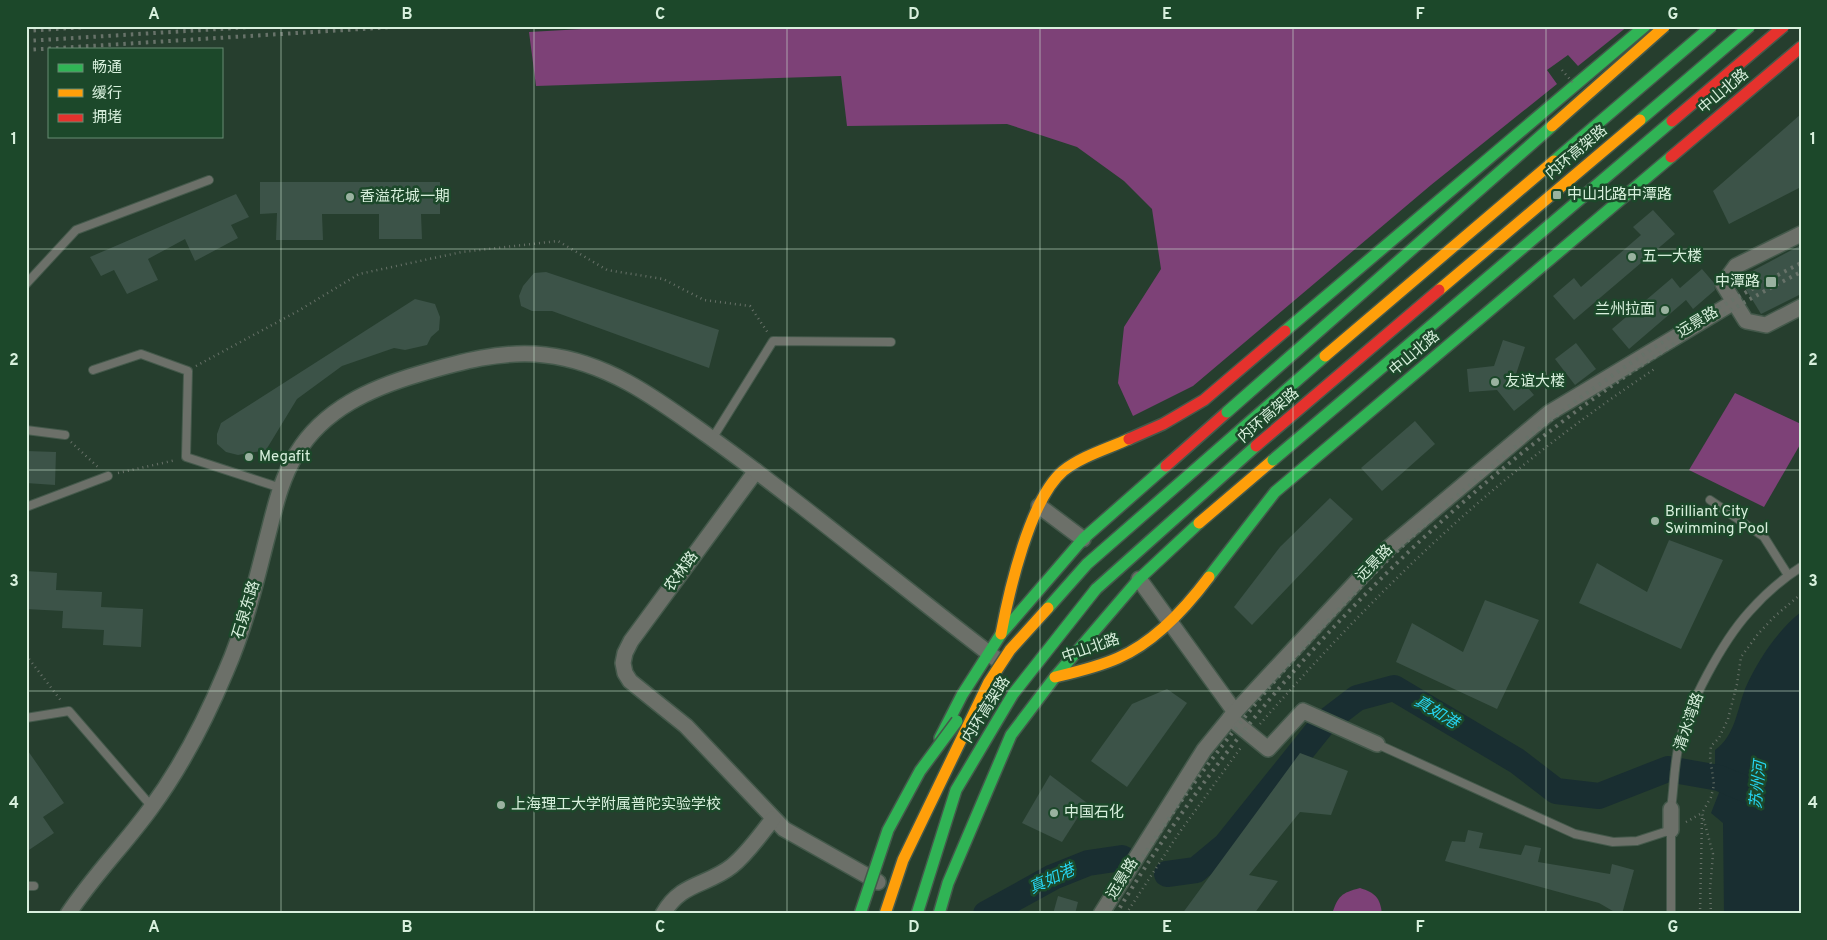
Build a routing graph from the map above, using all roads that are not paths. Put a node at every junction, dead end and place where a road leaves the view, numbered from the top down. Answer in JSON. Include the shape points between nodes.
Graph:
{"nodes":[{"id":1,"x":1645,"y":26,"type":"edge"},
{"id":2,"x":1665,"y":26,"type":"edge"},
{"id":3,"x":1712,"y":26,"type":"edge"},
{"id":4,"x":1750,"y":26,"type":"edge"},
{"id":5,"x":1784,"y":26,"type":"edge"},
{"id":6,"x":1801,"y":47,"type":"edge"},
{"id":7,"x":1524,"y":128,"type":"junction"},
{"id":8,"x":1502,"y":148,"type":"junction"},
{"id":9,"x":1543,"y":152,"type":"dead end"},
{"id":10,"x":1549,"y":160,"type":"dead end"},
{"id":11,"x":1484,"y":162,"type":"junction"},
{"id":12,"x":1555,"y":167,"type":"dead end"},
{"id":13,"x":1519,"y":168,"type":"dead end"},
{"id":14,"x":1561,"y":175,"type":"dead end"},
{"id":15,"x":1524,"y":176,"type":"dead end"},
{"id":16,"x":209,"y":180,"type":"dead end"},
{"id":17,"x":1498,"y":180,"type":"dead end"},
{"id":18,"x":1461,"y":182,"type":"junction"},
{"id":19,"x":1536,"y":190,"type":"dead end"},
{"id":20,"x":1509,"y":193,"type":"dead end"},
{"id":21,"x":1542,"y":196,"type":"dead end"},
{"id":22,"x":1515,"y":201,"type":"dead end"},
{"id":23,"x":1585,"y":206,"type":"dead end"},
{"id":24,"x":1521,"y":208,"type":"dead end"},
{"id":25,"x":1563,"y":224,"type":"dead end"},
{"id":26,"x":1801,"y":234,"type":"edge"},
{"id":27,"x":1545,"y":238,"type":"dead end"},
{"id":28,"x":1524,"y":255,"type":"dead end"},
{"id":29,"x":26,"y":284,"type":"edge"},
{"id":30,"x":1734,"y":302,"type":"junction"},
{"id":31,"x":1801,"y":308,"type":"edge"},
{"id":32,"x":891,"y":342,"type":"dead end"},
{"id":33,"x":93,"y":370,"type":"dead end"},
{"id":34,"x":26,"y":430,"type":"edge"},
{"id":35,"x":65,"y":435,"type":"road end"},
{"id":36,"x":712,"y":439,"type":"junction"},
{"id":37,"x":756,"y":471,"type":"junction"},
{"id":38,"x":108,"y":476,"type":"road end"},
{"id":39,"x":281,"y":488,"type":"junction"},
{"id":40,"x":1710,"y":500,"type":"dead end"},
{"id":41,"x":1039,"y":506,"type":"junction"},
{"id":42,"x":26,"y":507,"type":"edge"},
{"id":43,"x":1083,"y":539,"type":"junction"},
{"id":44,"x":1801,"y":566,"type":"edge"},
{"id":45,"x":1788,"y":576,"type":"junction"},
{"id":46,"x":1139,"y":579,"type":"junction"},
{"id":47,"x":1171,"y":623,"type":"junction"},
{"id":48,"x":1001,"y":634,"type":"junction"},
{"id":49,"x":1010,"y":650,"type":"junction"},
{"id":50,"x":989,"y":653,"type":"junction"},
{"id":51,"x":1055,"y":677,"type":"junction"},
{"id":52,"x":1042,"y":694,"type":"junction"},
{"id":53,"x":1232,"y":715,"type":"junction"},
{"id":54,"x":26,"y":718,"type":"edge"},
{"id":55,"x":1377,"y":744,"type":"joint"},
{"id":56,"x":152,"y":807,"type":"junction"},
{"id":57,"x":1671,"y":809,"type":"joint"},
{"id":58,"x":907,"y":818,"type":"dead end"},
{"id":59,"x":773,"y":819,"type":"junction"},
{"id":60,"x":1671,"y":830,"type":"junction"},
{"id":61,"x":897,"y":846,"type":"dead end"},
{"id":62,"x":882,"y":884,"type":"junction"},
{"id":63,"x":872,"y":911,"type":"edge"},
{"id":64,"x":68,"y":914,"type":"edge"},
{"id":65,"x":662,"y":914,"type":"edge"},
{"id":66,"x":860,"y":914,"type":"edge"},
{"id":67,"x":885,"y":914,"type":"edge"},
{"id":68,"x":917,"y":914,"type":"edge"},
{"id":69,"x":939,"y":914,"type":"edge"},
{"id":70,"x":1101,"y":914,"type":"edge"},
{"id":71,"x":1671,"y":914,"type":"edge"}],
"edges":[{"from":1,"to":7,"type":"main road"},
{"from":2,"to":43,"type":"main road","bridge":true},
{"from":3,"to":49,"type":"main road","name":"内环高架路","bridge":true,"via":[[1241,428],[1087,564]]},
{"from":4,"to":68,"type":"main road","name":"内环高架路","bridge":true,"via":[[1264,440],[1096,589],[1013,694],[956,790]]},
{"from":5,"to":46,"type":"main road","name":"中山北路","bridge":true,"via":[[1196,525]]},
{"from":6,"to":47,"type":"main road","name":"中山北路","via":[[1554,249],[1275,492]]},
{"from":7,"to":8,"type":"main road"},
{"from":7,"to":9,"type":"lane"},
{"from":8,"to":11,"type":"main road"},
{"from":8,"to":13,"type":"lane"},
{"from":10,"to":12,"type":"lane"},
{"from":11,"to":17,"type":"lane"},
{"from":11,"to":18,"type":"main road"},
{"from":14,"to":23,"type":"lane"},
{"from":15,"to":19,"type":"lane"},
{"from":16,"to":29,"type":"lane","via":[[76,230]]},
{"from":18,"to":28,"type":"lane"},
{"from":18,"to":41,"type":"main road","via":[[1204,400],[1163,424],[1066,469],[1046,490]]},
{"from":20,"to":22,"type":"lane"},
{"from":21,"to":25,"type":"lane"},
{"from":24,"to":27,"type":"lane"},
{"from":26,"to":30,"type":"street","name":"远景路","via":[[1736,266],[1723,284]]},
{"from":30,"to":31,"type":"street","name":"远景路","via":[[1746,321],[1766,325]]},
{"from":30,"to":53,"type":"street","name":"远景路","via":[[1549,413],[1386,550]]},
{"from":32,"to":36,"type":"lane","via":[[773,341]]},
{"from":33,"to":39,"type":"lane","via":[[141,354],[188,371],[186,458]]},
{"from":34,"to":35,"type":"lane"},
{"from":36,"to":37,"type":"street"},
{"from":36,"to":39,"type":"street","name":"石泉东路","via":[[653,396],[607,371],[546,355],[511,354],[459,362],[382,387],[342,407],[326,419],[299,449]]},
{"from":37,"to":50,"type":"street"},
{"from":37,"to":59,"type":"street","name":"农林路","via":[[631,641],[623,663],[630,681],[686,726]]},
{"from":38,"to":42,"type":"lane"},
{"from":39,"to":56,"type":"street","name":"石泉东路","via":[[245,619],[227,669],[190,746]]},
{"from":40,"to":45,"type":"lane","via":[[1764,537]]},
{"from":41,"to":43,"type":"street"},
{"from":41,"to":48,"type":"main road","via":[[1018,558]]},
{"from":43,"to":48,"type":"main road"},
{"from":44,"to":45,"type":"lane","name":"清水湾路"},
{"from":45,"to":57,"type":"lane","name":"清水湾路","via":[[1748,612],[1718,655],[1692,704],[1679,744]]},
{"from":46,"to":47,"type":"street"},
{"from":46,"to":51,"type":"main road","name":"中山北路"},
{"from":47,"to":51,"type":"main road","name":"中山北路","via":[[1126,654],[1084,671]]},
{"from":47,"to":53,"type":"street"},
{"from":48,"to":50,"type":"main road"},
{"from":49,"to":66,"type":"main road","bridge":true,"via":[[920,771],[888,830]]},
{"from":49,"to":67,"type":"main road","name":"内环高架路","bridge":true,"via":[[989,682],[903,860]]},
{"from":50,"to":52,"type":"street"},
{"from":50,"to":58,"type":"main road","via":[[962,695],[927,764]]},
{"from":51,"to":52,"type":"main road","name":"中山北路"},
{"from":52,"to":69,"type":"main road","name":"中山北路","via":[[1011,735],[948,883]]},
{"from":53,"to":55,"type":"street","via":[[1268,748],[1303,711]]},
{"from":53,"to":70,"type":"street","name":"远景路","via":[[1204,750]]},
{"from":54,"to":56,"type":"lane","via":[[69,711]]},
{"from":55,"to":60,"type":"lane","via":[[1575,834],[1629,842]]},
{"from":56,"to":64,"type":"street","name":"石泉东路"},
{"from":57,"to":60,"type":"street","name":"清水湾路"},
{"from":59,"to":62,"type":"street","name":"农林路","via":[[797,837]]},
{"from":59,"to":65,"type":"street","via":[[733,866],[680,893]]},
{"from":60,"to":71,"type":"lane","name":"清水湾路"},
{"from":61,"to":62,"type":"main road"},
{"from":62,"to":63,"type":"main road"}]}
